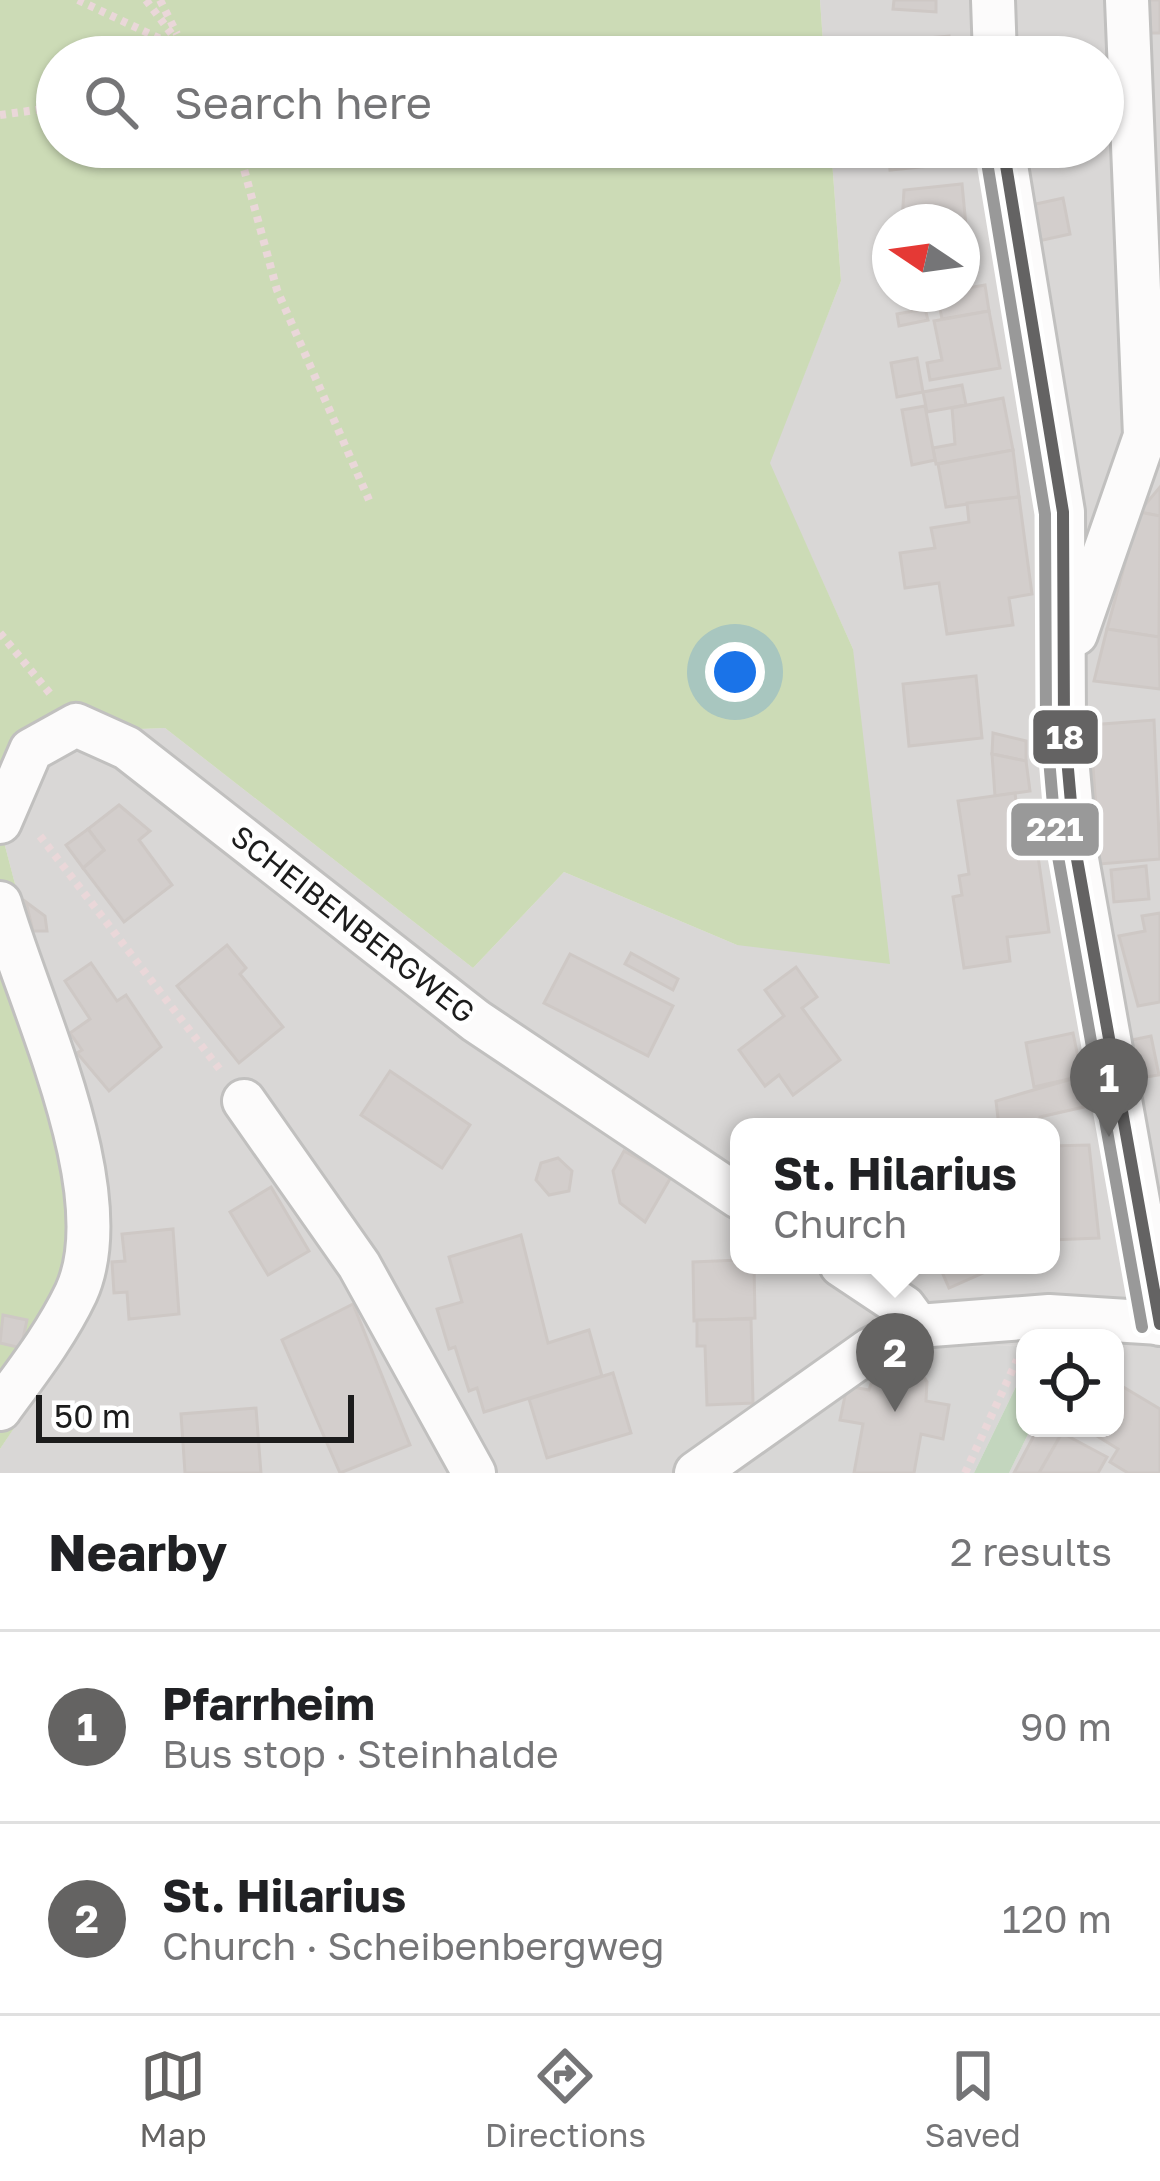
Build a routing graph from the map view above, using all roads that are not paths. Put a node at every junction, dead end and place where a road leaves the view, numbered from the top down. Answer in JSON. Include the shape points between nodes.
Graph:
{"nodes":[{"id":1,"x":993,"y":0,"type":"edge"},
{"id":2,"x":1127,"y":0,"type":"edge"},
{"id":3,"x":994,"y":36,"type":"edge"},
{"id":4,"x":1006,"y":168,"type":"edge"},
{"id":5,"x":1065,"y":663,"type":"junction"},
{"id":6,"x":7,"y":807,"type":"edge"},
{"id":7,"x":0,"y":903,"type":"edge"},
{"id":8,"x":244,"y":1101,"type":"road end"},
{"id":9,"x":730,"y":1191,"type":"edge"},
{"id":10,"x":854,"y":1274,"type":"edge"},
{"id":11,"x":1160,"y":1324,"type":"edge"},
{"id":12,"x":918,"y":1326,"type":"junction"},
{"id":13,"x":0,"y":1409,"type":"edge"},
{"id":14,"x":474,"y":1473,"type":"edge"},
{"id":15,"x":697,"y":1473,"type":"edge"}],
"edges":[{"from":1,"to":3,"type":"street"},
{"from":2,"to":5,"type":"street","via":[[1145,436]]},
{"from":4,"to":5,"type":"street","via":[[1063,512]]},
{"from":5,"to":11,"type":"street","via":[[1075,848]]},
{"from":6,"to":9,"type":"street","name":"SCHEIBENBERGWEG","via":[[31,750],[76,725],[128,748],[476,1022]]},
{"from":7,"to":13,"type":"street","via":[[74,1116],[89,1208],[78,1289]]},
{"from":8,"to":14,"type":"street","via":[[359,1265]]},
{"from":10,"to":12,"type":"street"},
{"from":11,"to":12,"type":"street","via":[[1025,1318]]},
{"from":12,"to":15,"type":"street","via":[[872,1349]]}]}
